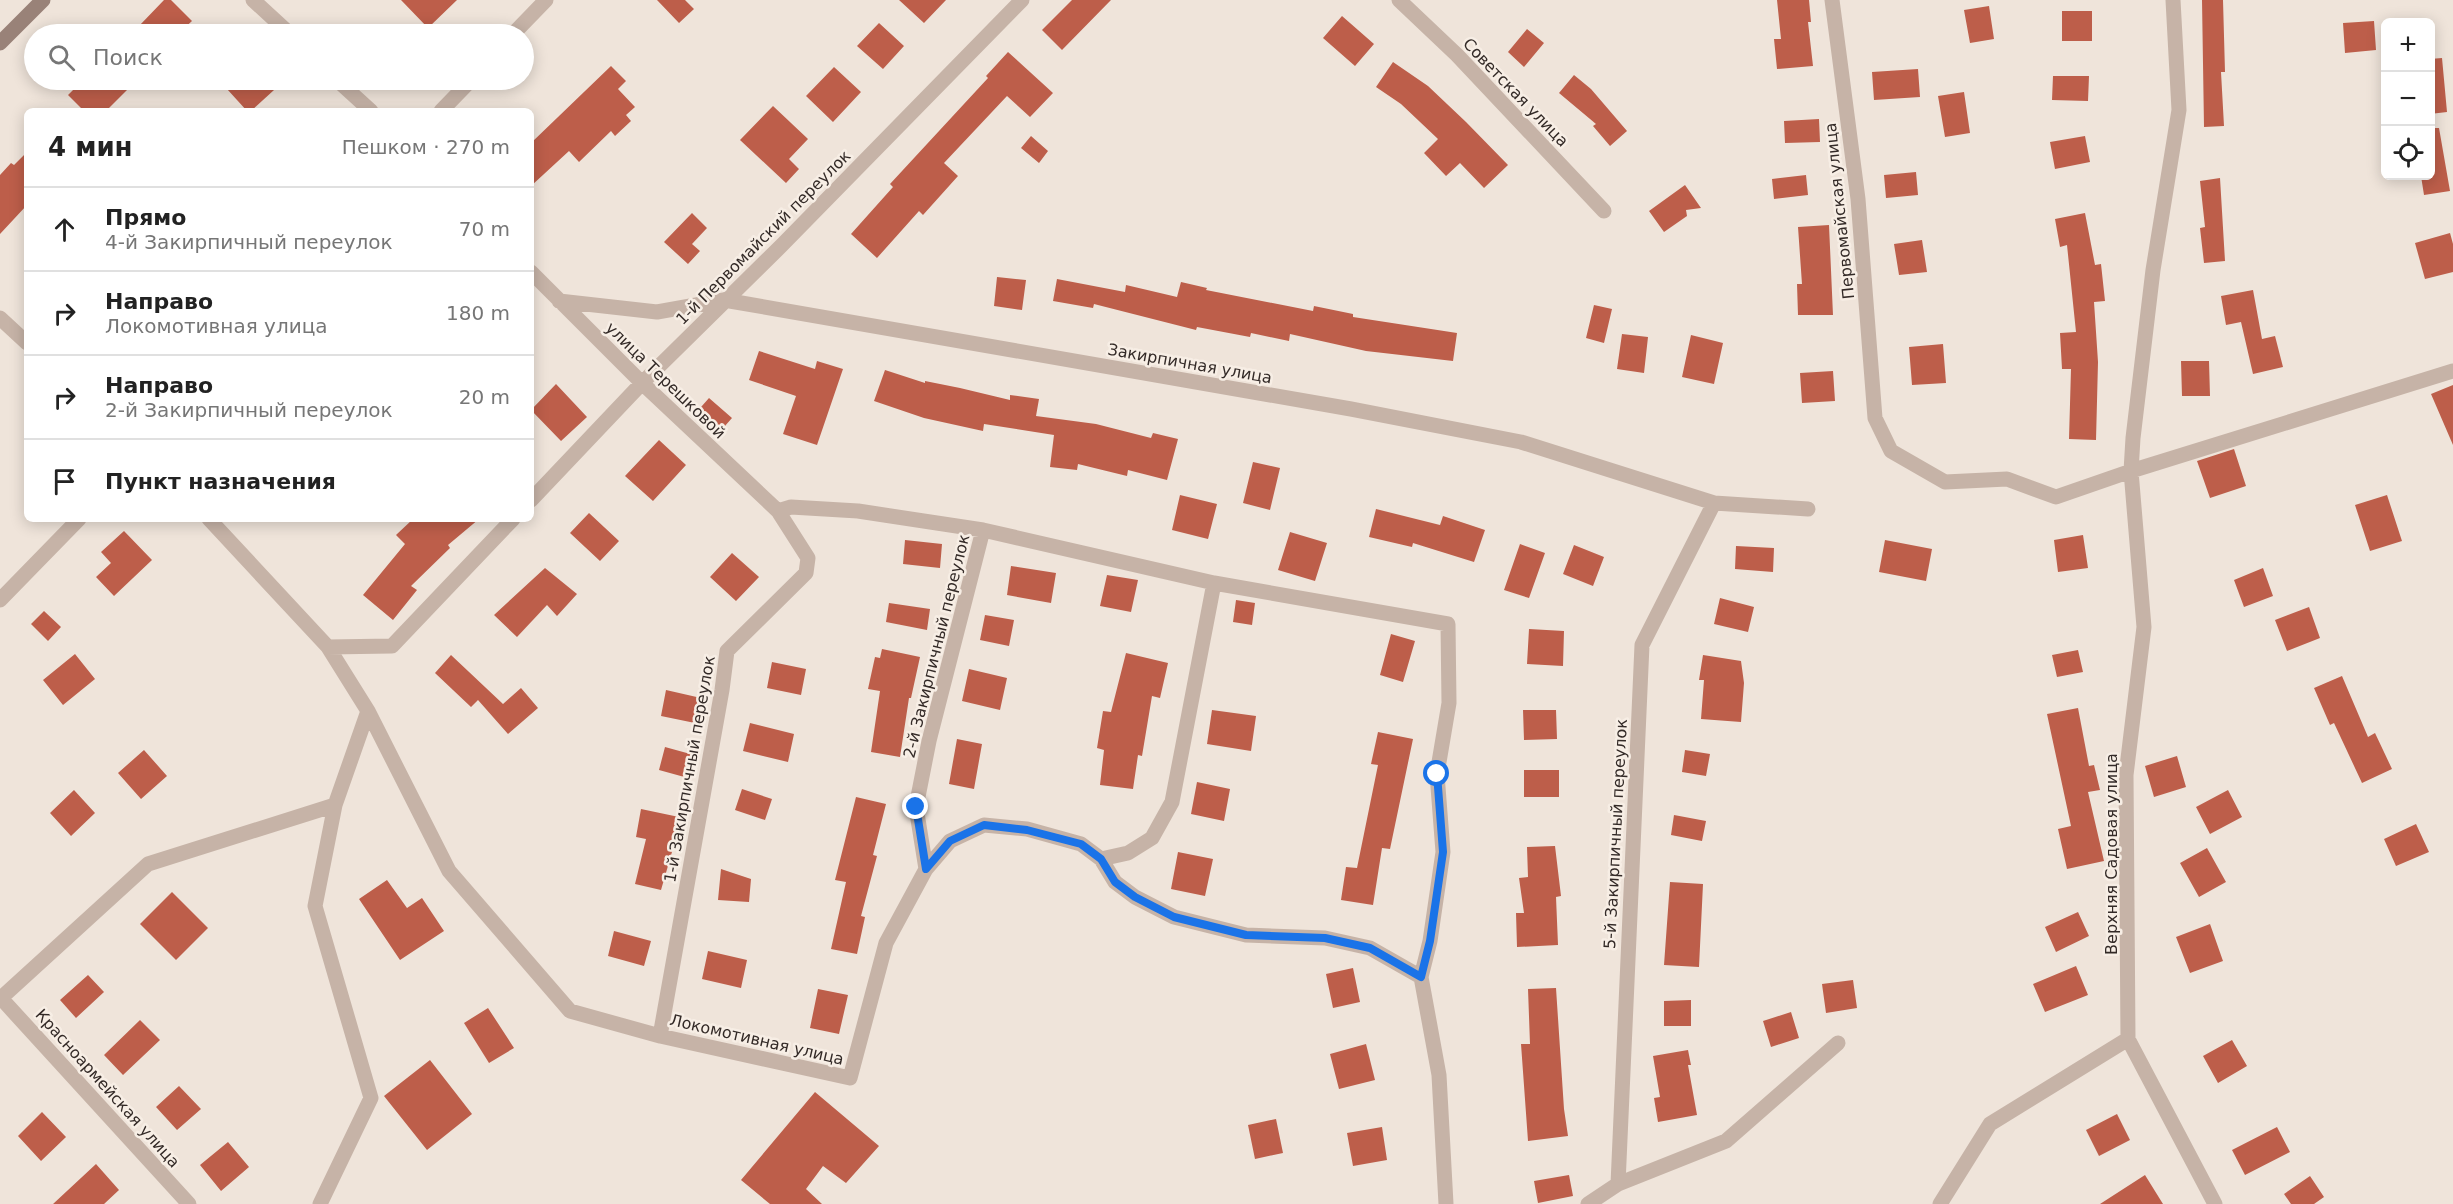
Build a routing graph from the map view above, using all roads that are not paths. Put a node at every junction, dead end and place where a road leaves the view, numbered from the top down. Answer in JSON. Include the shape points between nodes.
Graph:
{"nodes":[{"id":1,"x":43,"y":0,"type":"edge"},
{"id":2,"x":253,"y":0,"type":"edge"},
{"id":3,"x":546,"y":0,"type":"edge"},
{"id":4,"x":1022,"y":0,"type":"edge"},
{"id":5,"x":1399,"y":0,"type":"edge"},
{"id":6,"x":1832,"y":0,"type":"edge"},
{"id":7,"x":2173,"y":0,"type":"edge"},
{"id":8,"x":279,"y":24,"type":"edge"},
{"id":9,"x":523,"y":24,"type":"edge"},
{"id":10,"x":0,"y":43,"type":"edge"},
{"id":11,"x":348,"y":90,"type":"edge"},
{"id":12,"x":461,"y":90,"type":"edge"},
{"id":13,"x":368,"y":108,"type":"edge"},
{"id":14,"x":444,"y":108,"type":"edge"},
{"id":15,"x":1604,"y":211,"type":"dead end"},
{"id":16,"x":534,"y":275,"type":"edge"},
{"id":17,"x":724,"y":300,"type":"junction"},
{"id":18,"x":560,"y":301,"type":"junction"},
{"id":19,"x":0,"y":318,"type":"edge"},
{"id":20,"x":24,"y":340,"type":"edge"},
{"id":21,"x":2453,"y":370,"type":"edge"},
{"id":22,"x":642,"y":383,"type":"junction"},
{"id":23,"x":2131,"y":471,"type":"junction"},
{"id":24,"x":534,"y":497,"type":"edge"},
{"id":25,"x":1714,"y":503,"type":"junction"},
{"id":26,"x":1809,"y":509,"type":"dead end"},
{"id":27,"x":778,"y":511,"type":"junction"},
{"id":28,"x":76,"y":522,"type":"edge"},
{"id":29,"x":212,"y":522,"type":"edge"},
{"id":30,"x":510,"y":522,"type":"edge"},
{"id":31,"x":983,"y":530,"type":"junction"},
{"id":32,"x":1214,"y":583,"type":"junction"},
{"id":33,"x":0,"y":600,"type":"edge"},
{"id":34,"x":328,"y":647,"type":"junction"},
{"id":35,"x":368,"y":711,"type":"junction"},
{"id":36,"x":335,"y":805,"type":"junction"},
{"id":37,"x":1101,"y":859,"type":"junction"},
{"id":38,"x":926,"y":869,"type":"junction"},
{"id":39,"x":1421,"y":977,"type":"junction"},
{"id":40,"x":0,"y":998,"type":"edge"},
{"id":41,"x":660,"y":1036,"type":"junction"},
{"id":42,"x":2128,"y":1039,"type":"junction"},
{"id":43,"x":1838,"y":1043,"type":"dead end"},
{"id":44,"x":1618,"y":1184,"type":"junction"},
{"id":45,"x":189,"y":1204,"type":"edge"},
{"id":46,"x":320,"y":1204,"type":"edge"},
{"id":47,"x":1446,"y":1204,"type":"edge"},
{"id":48,"x":1588,"y":1204,"type":"edge"},
{"id":49,"x":1940,"y":1204,"type":"edge"},
{"id":50,"x":2215,"y":1204,"type":"edge"}],
"edges":[{"from":1,"to":10,"type":"main road"},
{"from":2,"to":8,"type":"street"},
{"from":3,"to":9,"type":"street"},
{"from":4,"to":17,"type":"street","name":"1-й Первомайский переулок"},
{"from":5,"to":15,"type":"street","name":"Советская улица","via":[[1457,55]]},
{"from":6,"to":23,"type":"street","name":"Первомайская улица","via":[[1858,199],[1875,418],[1891,451],[1945,482],[2007,479],[2056,497]]},
{"from":7,"to":23,"type":"street","name":"Верхняя Садовая улица","via":[[2179,110],[2153,270]]},
{"from":11,"to":13,"type":"street"},
{"from":12,"to":14,"type":"street"},
{"from":16,"to":18,"type":"street","name":"улица Терешковой"},
{"from":17,"to":18,"type":"street","name":"Закирпичная улица","via":[[657,312]]},
{"from":17,"to":22,"type":"street","name":"1-й Первомайский переулок"},
{"from":17,"to":25,"type":"street","name":"Закирпичная улица","via":[[1521,442]]},
{"from":18,"to":22,"type":"street","name":"улица Терешковой"},
{"from":19,"to":20,"type":"street"},
{"from":21,"to":23,"type":"street"},
{"from":22,"to":24,"type":"street","name":"1-й Первомайский переулок"},
{"from":22,"to":27,"type":"street","name":"улица Терешковой"},
{"from":23,"to":42,"type":"street","name":"Верхняя Садовая улица","via":[[2144,627],[2126,775]]},
{"from":25,"to":26,"type":"street","name":"Закирпичная улица"},
{"from":25,"to":44,"type":"street","name":"5-й Закирпичный переулок","via":[[1642,645]]},
{"from":27,"to":31,"type":"street","name":"2-й Закирпичный переулок","via":[[791,507],[858,511]]},
{"from":27,"to":41,"type":"street","name":"1-й Закирпичный переулок","via":[[808,558],[806,573],[727,651]]},
{"from":28,"to":33,"type":"street"},
{"from":29,"to":34,"type":"street","name":"Локомотивная улица"},
{"from":30,"to":34,"type":"street","via":[[392,646]]},
{"from":31,"to":32,"type":"street"},
{"from":31,"to":38,"type":"street","name":"2-й Закирпичный переулок","via":[[916,807]]},
{"from":32,"to":37,"type":"street","via":[[1172,802],[1152,838],[1128,853]]},
{"from":32,"to":39,"type":"street","via":[[1448,624],[1449,703],[1437,774],[1443,852]]},
{"from":34,"to":35,"type":"street","name":"Локомотивная улица"},
{"from":35,"to":36,"type":"street"},
{"from":35,"to":41,"type":"street","name":"Локомотивная улица","via":[[449,871],[570,1011]]},
{"from":36,"to":40,"type":"street","via":[[148,864]]},
{"from":36,"to":46,"type":"street","via":[[315,906],[371,1098]]},
{"from":37,"to":38,"type":"street","name":"Локомотивная улица","via":[[1081,844],[1027,830],[984,825],[950,841]]},
{"from":37,"to":39,"type":"street","name":"Локомотивная улица","via":[[1115,882],[1174,917],[1246,935],[1325,938],[1370,948]]},
{"from":38,"to":41,"type":"street","name":"Локомотивная улица","via":[[886,943],[850,1078]]},
{"from":39,"to":47,"type":"street","via":[[1440,1075]]},
{"from":40,"to":45,"type":"street","name":"Красноармейская улица"},
{"from":42,"to":49,"type":"street","via":[[1990,1124]]},
{"from":42,"to":50,"type":"street","name":"Верхняя Садовая улица"},
{"from":43,"to":44,"type":"street","via":[[1726,1141]]},
{"from":44,"to":48,"type":"street"}]}
